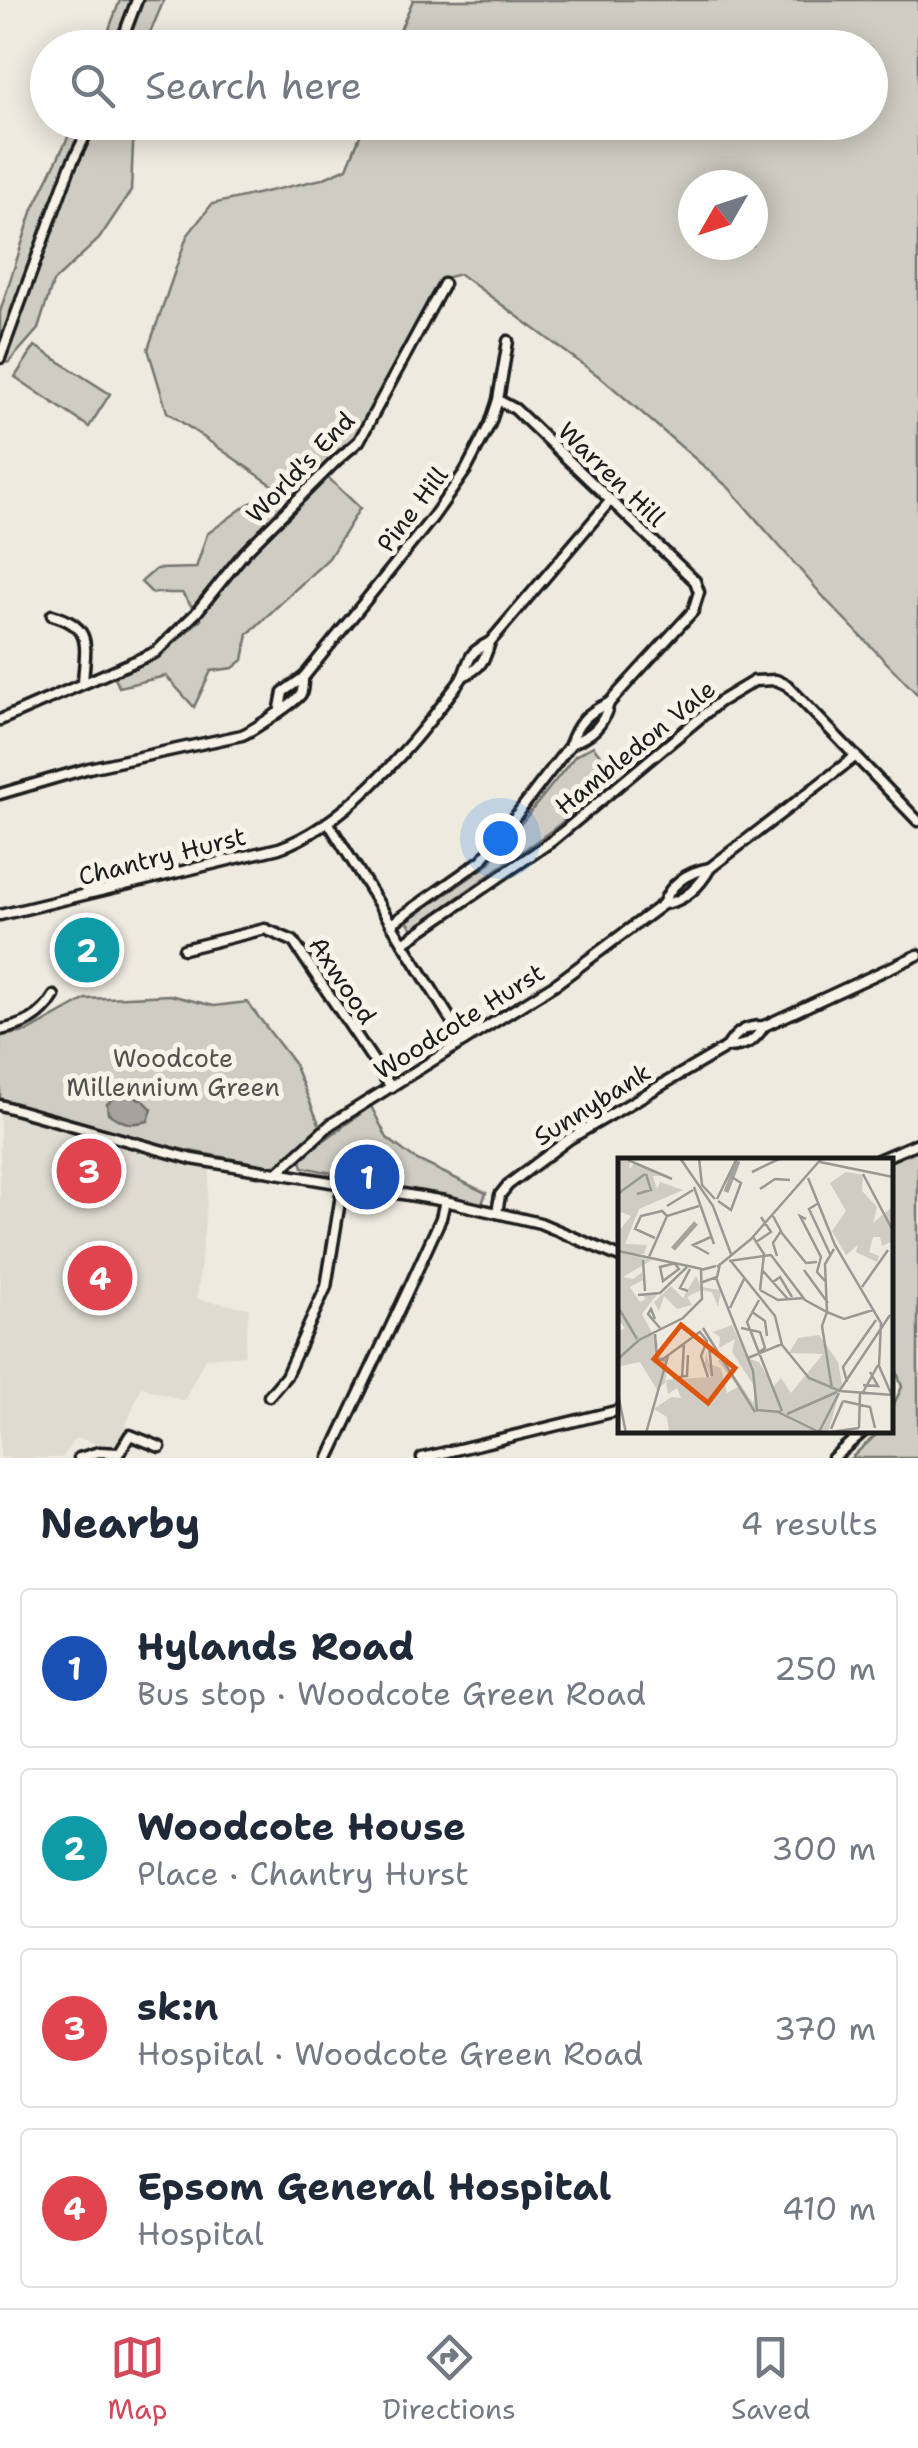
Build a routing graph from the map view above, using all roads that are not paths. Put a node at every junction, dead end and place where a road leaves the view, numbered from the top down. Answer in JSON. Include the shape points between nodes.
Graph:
{"nodes":[{"id":1,"x":136,"y":0,"type":"edge"},
{"id":2,"x":125,"y":30,"type":"edge"},
{"id":3,"x":83,"y":140,"type":"edge"},
{"id":4,"x":444,"y":284,"type":"dead end"},
{"id":5,"x":508,"y":341,"type":"dead end"},
{"id":6,"x":0,"y":358,"type":"edge"},
{"id":7,"x":498,"y":400,"type":"junction"},
{"id":8,"x":611,"y":500,"type":"junction"},
{"id":9,"x":52,"y":616,"type":"dead end"},
{"id":10,"x":82,"y":683,"type":"junction"},
{"id":11,"x":609,"y":703,"type":"junction"},
{"id":12,"x":0,"y":720,"type":"edge"},
{"id":13,"x":570,"y":745,"type":"junction"},
{"id":14,"x":856,"y":756,"type":"junction"},
{"id":15,"x":0,"y":794,"type":"edge"},
{"id":16,"x":918,"y":821,"type":"edge"},
{"id":17,"x":328,"y":822,"type":"junction"},
{"id":18,"x":710,"y":868,"type":"junction"},
{"id":19,"x":663,"y":904,"type":"junction"},
{"id":20,"x":0,"y":915,"type":"edge"},
{"id":21,"x":392,"y":924,"type":"junction"},
{"id":22,"x":403,"y":943,"type":"junction"},
{"id":23,"x":184,"y":948,"type":"dead end"},
{"id":24,"x":918,"y":955,"type":"edge"},
{"id":25,"x":54,"y":996,"type":"dead end"},
{"id":26,"x":0,"y":1030,"type":"edge"},
{"id":27,"x":464,"y":1041,"type":"junction"},
{"id":28,"x":391,"y":1087,"type":"junction"},
{"id":29,"x":0,"y":1106,"type":"edge"},
{"id":30,"x":918,"y":1143,"type":"edge"},
{"id":31,"x":883,"y":1158,"type":"edge"},
{"id":32,"x":277,"y":1172,"type":"junction"},
{"id":33,"x":343,"y":1183,"type":"junction"},
{"id":34,"x":445,"y":1201,"type":"junction"},
{"id":35,"x":496,"y":1212,"type":"junction"},
{"id":36,"x":618,"y":1256,"type":"edge"},
{"id":37,"x":269,"y":1396,"type":"dead end"},
{"id":38,"x":618,"y":1410,"type":"edge"},
{"id":39,"x":862,"y":1433,"type":"edge"},
{"id":40,"x":160,"y":1447,"type":"dead end"},
{"id":41,"x":79,"y":1458,"type":"edge"},
{"id":42,"x":328,"y":1458,"type":"edge"},
{"id":43,"x":422,"y":1458,"type":"edge"},
{"id":44,"x":833,"y":1458,"type":"edge"}],
"edges":[{"from":1,"to":2,"type":"street"},
{"from":3,"to":6,"type":"street"},
{"from":4,"to":10,"type":"street","name":"World's End","via":[[359,441],[244,553],[156,652]]},
{"from":5,"to":7,"type":"street","name":"Pine Hill"},
{"from":7,"to":8,"type":"street","name":"Warren Hill"},
{"from":7,"to":15,"type":"street","name":"Pine Hill","via":[[466,470],[433,517],[303,678],[283,692],[280,708],[263,725]]},
{"from":8,"to":11,"type":"street","name":"Warren Hill","via":[[695,581],[698,592],[693,610]]},
{"from":8,"to":17,"type":"street","name":"Chantry Hurst","via":[[490,642],[474,650],[402,754]]},
{"from":9,"to":10,"type":"street","via":[[73,621],[82,632]]},
{"from":10,"to":12,"type":"street","name":"World's End"},
{"from":11,"to":13,"type":"street","via":[[575,728]]},
{"from":11,"to":13,"type":"street","via":[[604,721]]},
{"from":13,"to":21,"type":"street","via":[[482,860]]},
{"from":14,"to":16,"type":"street"},
{"from":14,"to":18,"type":"street","name":"Woodcote Hurst"},
{"from":14,"to":22,"type":"street","name":"Hambledon Vale","via":[[787,685],[766,679],[744,686],[552,840]]},
{"from":17,"to":20,"type":"street","name":"Chantry Hurst","via":[[279,848]]},
{"from":17,"to":21,"type":"street"},
{"from":18,"to":19,"type":"street","name":"Woodcote Hurst","via":[[702,883]]},
{"from":18,"to":19,"type":"street","name":"Woodcote Hurst","via":[[671,888]]},
{"from":19,"to":27,"type":"street","name":"Woodcote Hurst","via":[[558,983]]},
{"from":21,"to":22,"type":"street"},
{"from":22,"to":27,"type":"street"},
{"from":23,"to":28,"type":"street","name":"Axwood","via":[[266,928],[280,932],[293,941]]},
{"from":24,"to":35,"type":"street","name":"Sunnybank","via":[[764,1026],[755,1040],[727,1047],[569,1139],[508,1185]]},
{"from":25,"to":26,"type":"street","via":[[32,1021]]},
{"from":27,"to":28,"type":"street","name":"Woodcote Hurst"},
{"from":28,"to":32,"type":"street","name":"Woodcote Hurst","via":[[332,1124]]},
{"from":29,"to":32,"type":"street","via":[[165,1153]]},
{"from":30,"to":31,"type":"street"},
{"from":32,"to":33,"type":"street"},
{"from":33,"to":34,"type":"street"},
{"from":33,"to":37,"type":"street","via":[[326,1287],[286,1376]]},
{"from":34,"to":35,"type":"street"},
{"from":34,"to":42,"type":"street"},
{"from":35,"to":36,"type":"street"},
{"from":38,"to":43,"type":"street"},
{"from":39,"to":44,"type":"street"},
{"from":40,"to":41,"type":"street","via":[[130,1435],[119,1453]]}]}
